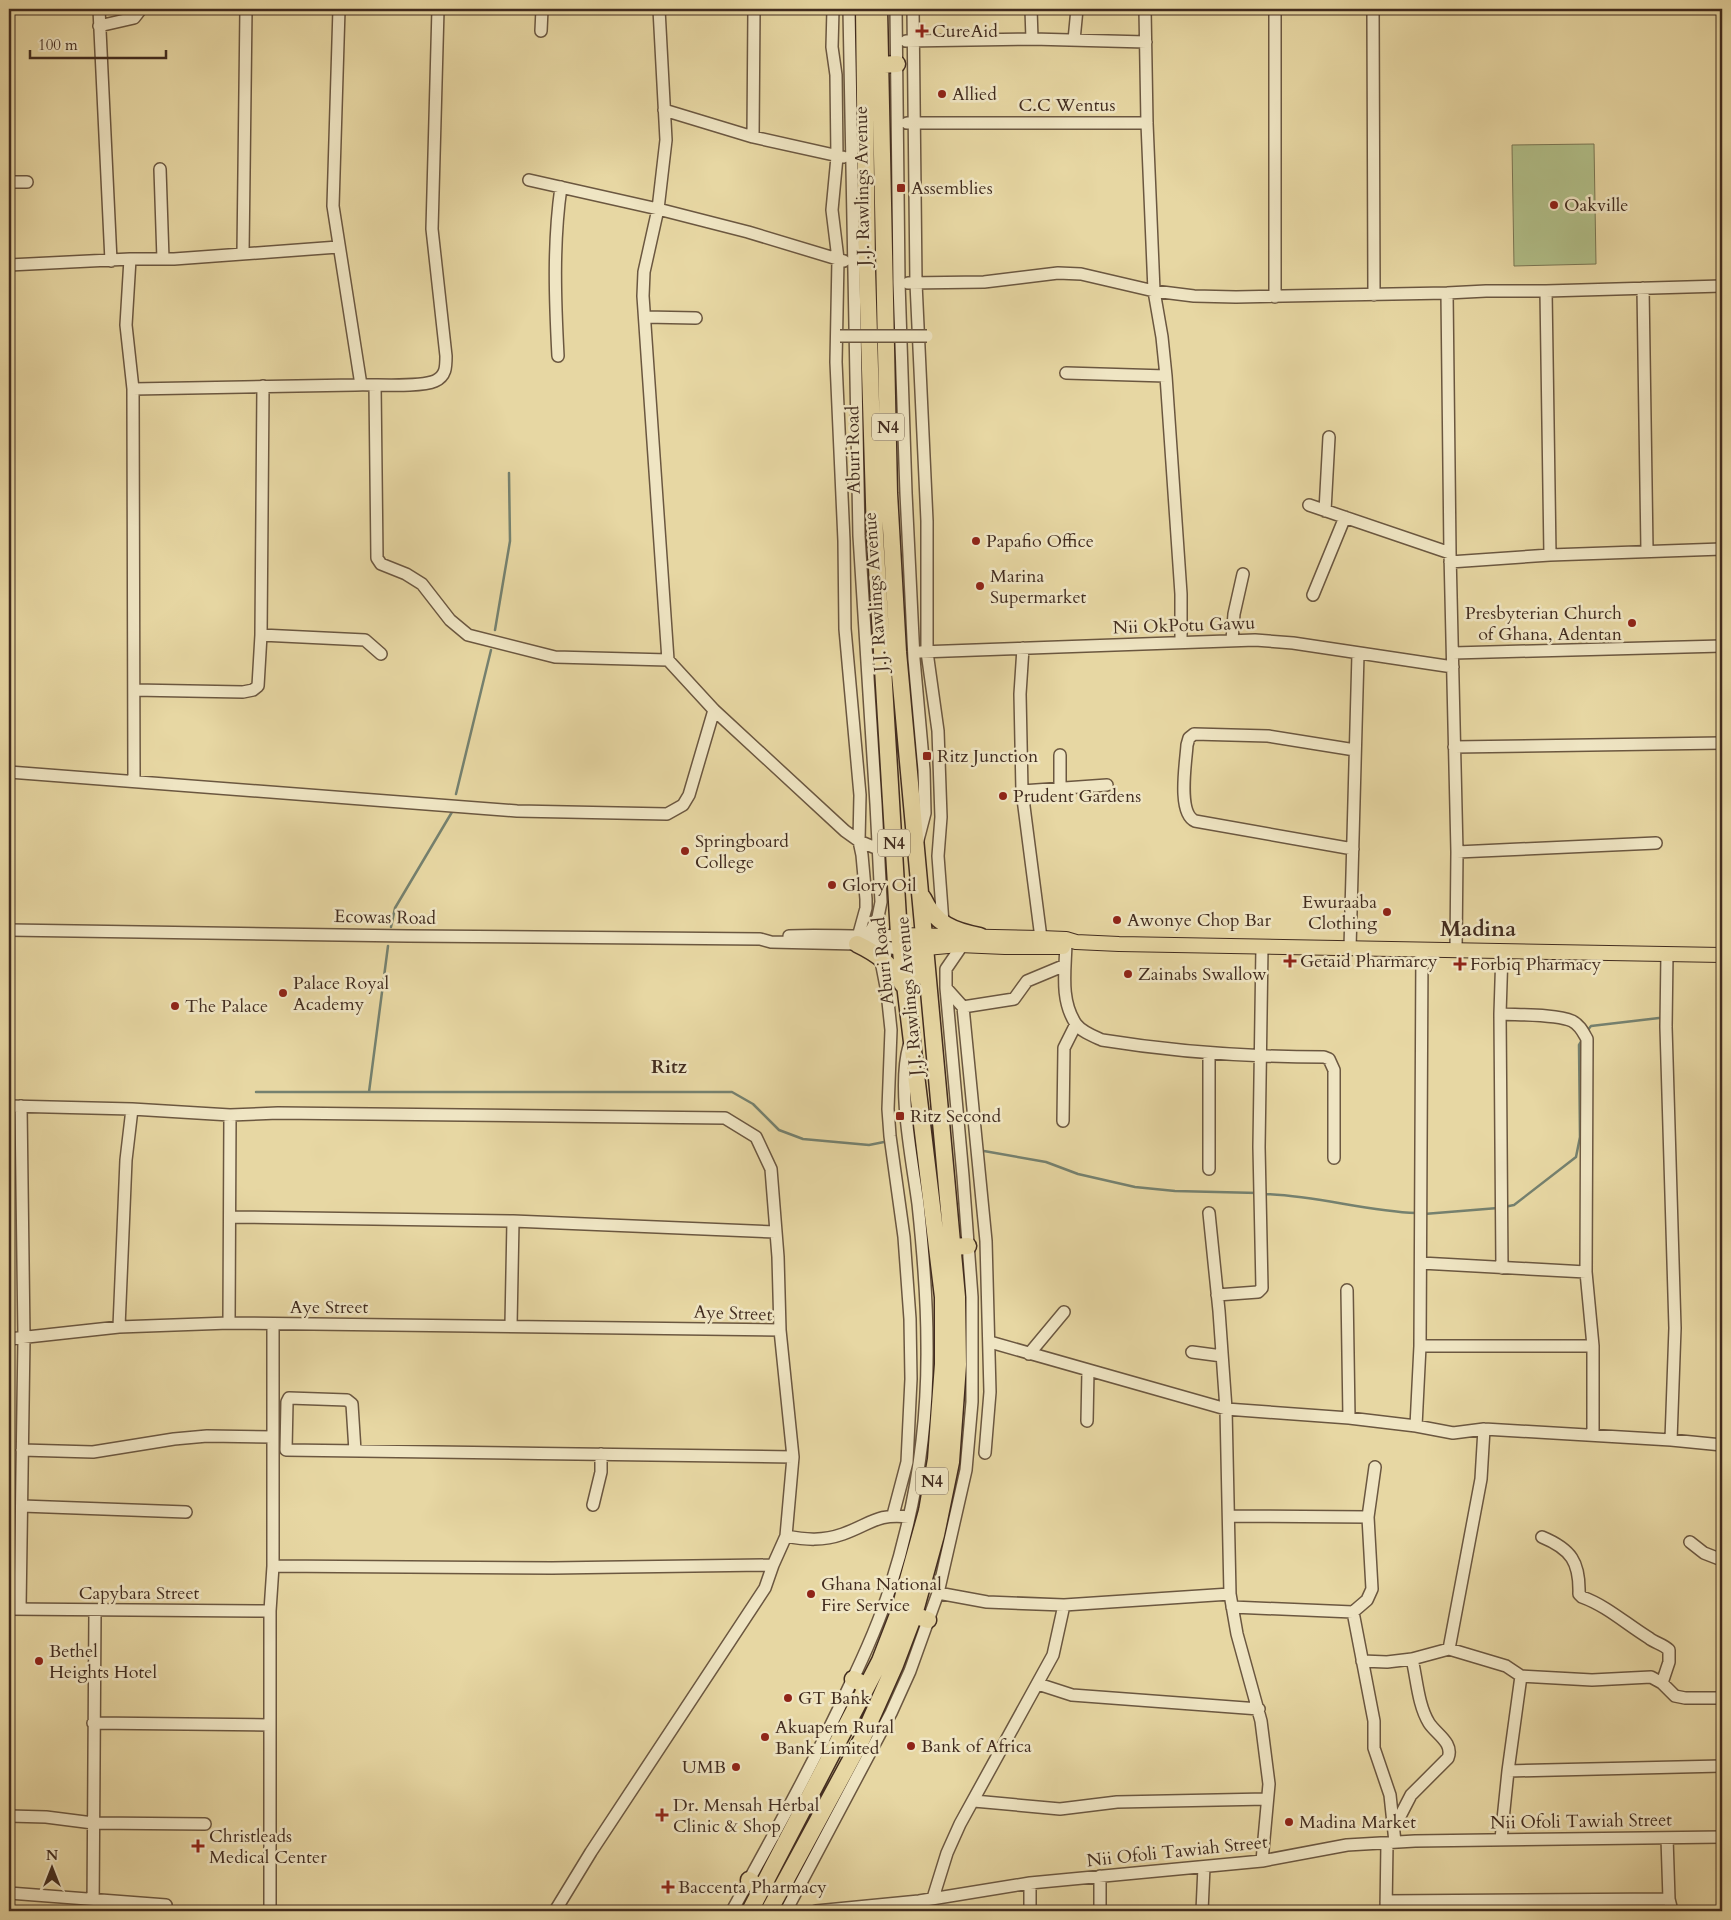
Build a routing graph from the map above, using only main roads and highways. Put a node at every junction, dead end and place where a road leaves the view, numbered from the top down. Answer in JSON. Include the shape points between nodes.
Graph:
{"nodes":[{"id":1,"x":864,"y":9,"type":"edge"},
{"id":2,"x":879,"y":9,"type":"edge"},
{"id":3,"x":897,"y":64,"type":"road end"},
{"id":4,"x":880,"y":65,"type":"junction"},
{"id":5,"x":921,"y":893,"type":"junction"},
{"id":6,"x":980,"y":936,"type":"junction"},
{"id":7,"x":857,"y":939,"type":"road end"},
{"id":8,"x":912,"y":942,"type":"junction"},
{"id":9,"x":1069,"y":942,"type":"junction"},
{"id":10,"x":1722,"y":955,"type":"edge"},
{"id":11,"x":906,"y":991,"type":"junction"},
{"id":12,"x":911,"y":1040,"type":"joint"},
{"id":13,"x":750,"y":1911,"type":"edge"},
{"id":14,"x":769,"y":1911,"type":"edge"}],
"edges":[{"from":1,"to":8,"type":"highway","name":"Aburi Road","number":"N4","via":[[857,97],[867,269],[875,536],[873,646],[896,883]]},
{"from":2,"to":4,"type":"highway","name":"J.J. Rawlings Avenue","number":"N4"},
{"from":3,"to":4,"type":"highway"},
{"from":4,"to":5,"type":"highway","name":"J.J. Rawlings Avenue","number":"N4","via":[[898,493],[898,652]]},
{"from":5,"to":6,"type":"highway","via":[[928,909],[943,923],[960,933]]},
{"from":5,"to":8,"type":"highway","name":"J.J. Rawlings Avenue","number":"N4"},
{"from":6,"to":8,"type":"main road"},
{"from":6,"to":9,"type":"main road"},
{"from":7,"to":11,"type":"highway","via":[[894,970]]},
{"from":8,"to":9,"type":"main road","via":[[1034,948]]},
{"from":8,"to":11,"type":"highway","name":"Aburi Road","number":"N4"},
{"from":8,"to":14,"type":"highway","name":"J.J. Rawlings Avenue","number":"N4","via":[[932,1020],[960,1247],[956,1297],[958,1365],[951,1462],[921,1618],[895,1665],[862,1739]]},
{"from":9,"to":10,"type":"main road"},
{"from":11,"to":12,"type":"highway","name":"Aburi Road","number":"N4"},
{"from":12,"to":13,"type":"highway","name":"J.J. Rawlings Avenue","number":"N4","via":[[943,1296],[944,1364],[932,1411],[936,1459],[922,1531],[899,1612],[880,1661],[860,1682],[755,1885]]}]}
